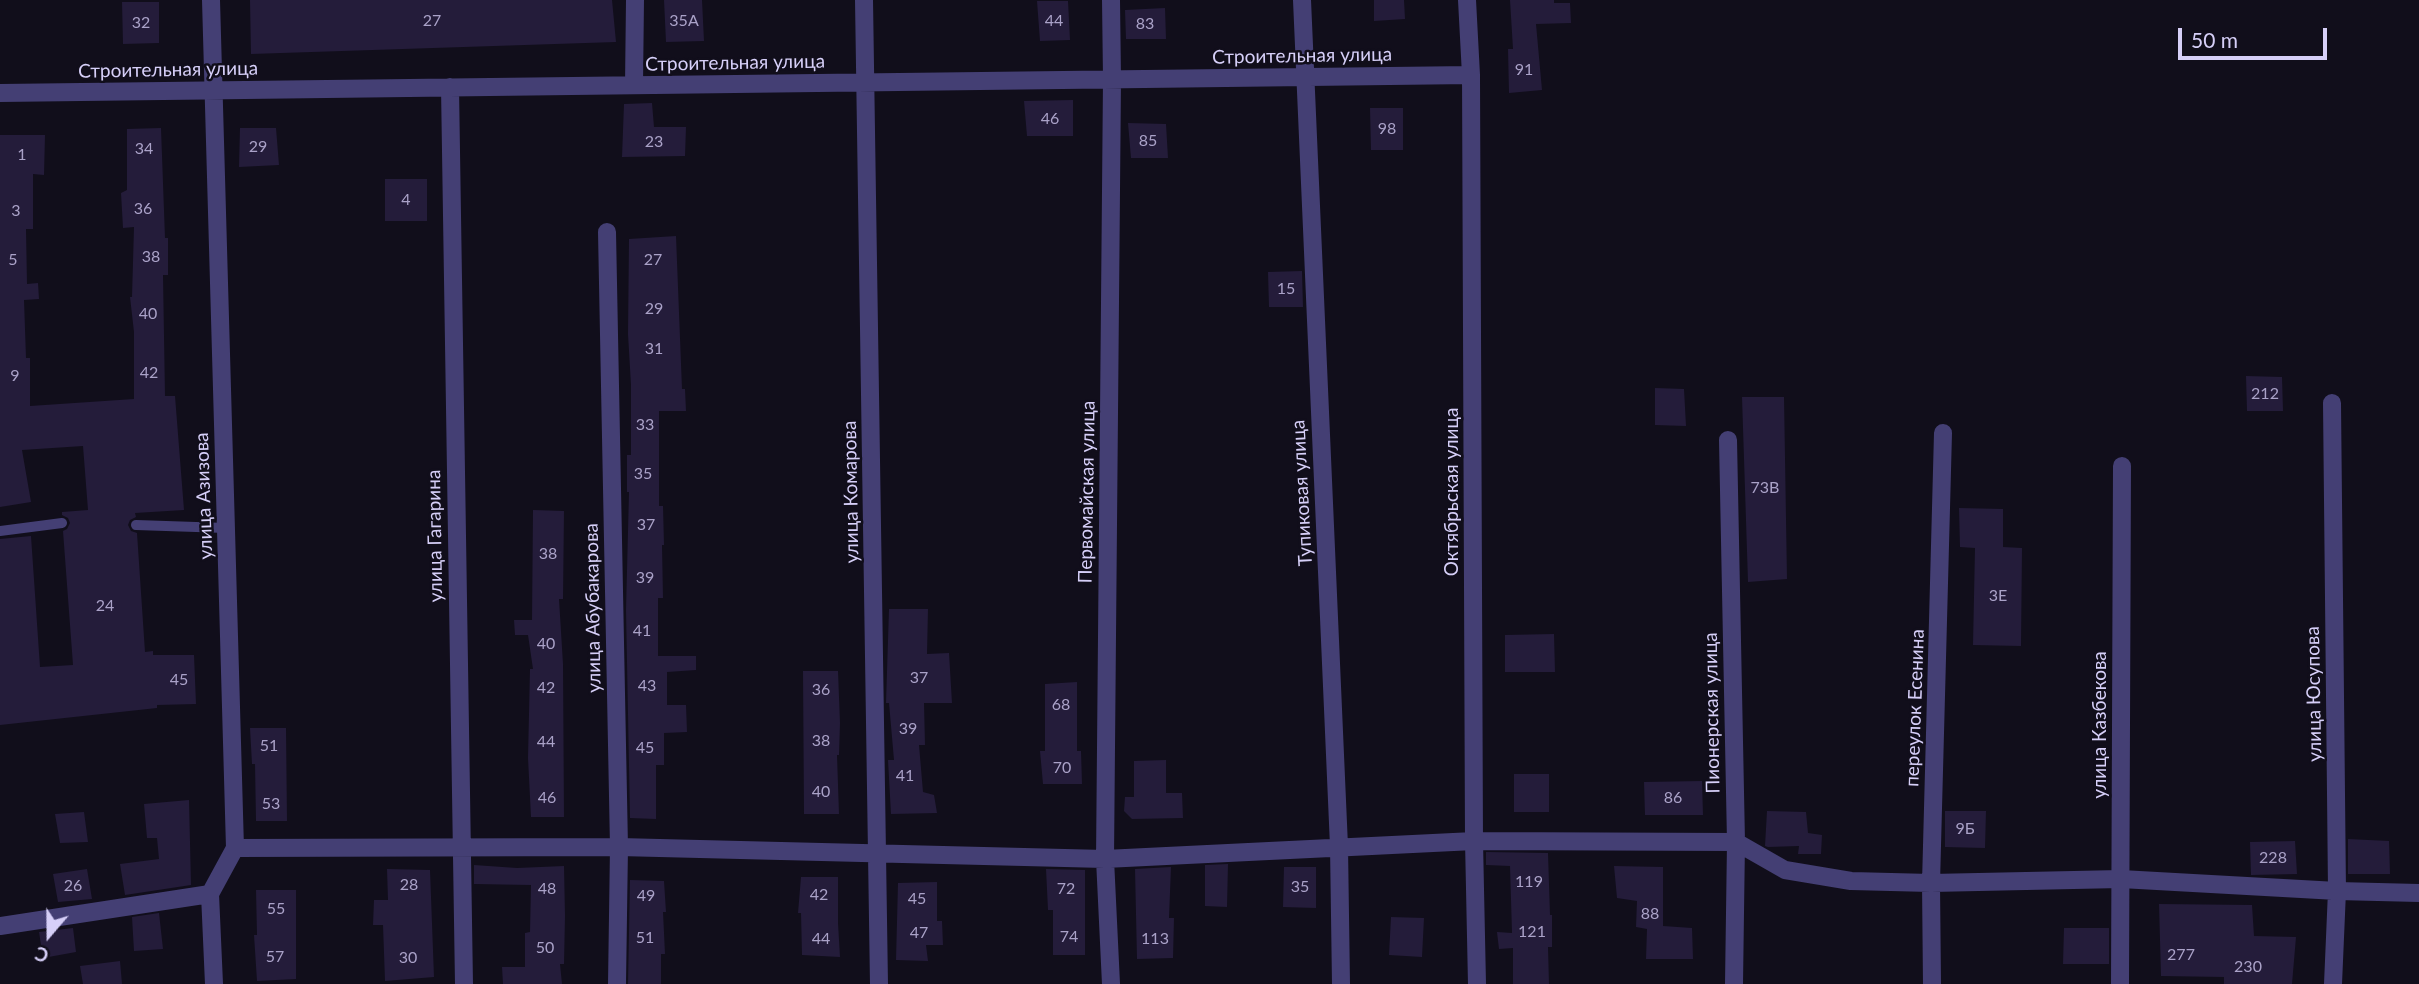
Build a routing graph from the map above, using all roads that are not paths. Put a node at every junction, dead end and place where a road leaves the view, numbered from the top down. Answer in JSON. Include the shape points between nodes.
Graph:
{"nodes":[{"id":1,"x":211,"y":0,"type":"edge"},
{"id":2,"x":635,"y":0,"type":"edge"},
{"id":3,"x":864,"y":0,"type":"edge"},
{"id":4,"x":1111,"y":0,"type":"edge"},
{"id":5,"x":1302,"y":0,"type":"edge"},
{"id":6,"x":1467,"y":0,"type":"edge"},
{"id":7,"x":1471,"y":75,"type":"junction"},
{"id":8,"x":1304,"y":77,"type":"junction"},
{"id":9,"x":1112,"y":79,"type":"junction"},
{"id":10,"x":866,"y":82,"type":"junction"},
{"id":11,"x":634,"y":85,"type":"junction"},
{"id":12,"x":450,"y":87,"type":"junction"},
{"id":13,"x":213,"y":90,"type":"junction"},
{"id":14,"x":0,"y":93,"type":"edge"},
{"id":15,"x":607,"y":232,"type":"dead end"},
{"id":16,"x":2332,"y":403,"type":"dead end"},
{"id":17,"x":1943,"y":433,"type":"dead end"},
{"id":18,"x":1728,"y":440,"type":"dead end"},
{"id":19,"x":2122,"y":466,"type":"dead end"},
{"id":20,"x":62,"y":523,"type":"dead end"},
{"id":21,"x":136,"y":525,"type":"dead end"},
{"id":22,"x":226,"y":528,"type":"junction"},
{"id":23,"x":0,"y":531,"type":"edge"},
{"id":24,"x":1474,"y":841,"type":"junction"},
{"id":25,"x":1736,"y":842,"type":"junction"},
{"id":26,"x":1339,"y":846,"type":"junction"},
{"id":27,"x":460,"y":847,"type":"junction"},
{"id":28,"x":619,"y":847,"type":"junction"},
{"id":29,"x":235,"y":848,"type":"junction"},
{"id":30,"x":878,"y":855,"type":"junction"},
{"id":31,"x":1105,"y":859,"type":"junction"},
{"id":32,"x":2121,"y":879,"type":"junction"},
{"id":33,"x":1931,"y":883,"type":"junction"},
{"id":34,"x":2337,"y":891,"type":"junction"},
{"id":35,"x":2419,"y":893,"type":"edge"},
{"id":36,"x":210,"y":894,"type":"junction"},
{"id":37,"x":0,"y":926,"type":"edge"},
{"id":38,"x":214,"y":984,"type":"edge"},
{"id":39,"x":464,"y":984,"type":"edge"},
{"id":40,"x":617,"y":984,"type":"edge"},
{"id":41,"x":879,"y":984,"type":"edge"},
{"id":42,"x":1111,"y":984,"type":"edge"},
{"id":43,"x":1341,"y":984,"type":"edge"},
{"id":44,"x":1478,"y":984,"type":"edge"},
{"id":45,"x":1734,"y":984,"type":"edge"},
{"id":46,"x":1932,"y":984,"type":"edge"},
{"id":47,"x":2120,"y":984,"type":"edge"},
{"id":48,"x":2333,"y":984,"type":"edge"}],
"edges":[{"from":1,"to":13,"type":"street","name":"улица Азизова"},
{"from":2,"to":11,"type":"street"},
{"from":3,"to":10,"type":"street","name":"улица Комарова"},
{"from":4,"to":9,"type":"street","name":"Первомайская улица"},
{"from":5,"to":8,"type":"street","name":"Тупиковая улица"},
{"from":6,"to":7,"type":"street","name":"Октябрьская улица"},
{"from":7,"to":8,"type":"street","name":"Строительная улица"},
{"from":7,"to":24,"type":"street","name":"Октябрьская улица"},
{"from":8,"to":9,"type":"street","name":"Строительная улица"},
{"from":8,"to":26,"type":"street","name":"Тупиковая улица"},
{"from":9,"to":10,"type":"street","name":"Строительная улица"},
{"from":9,"to":31,"type":"street","name":"Первомайская улица"},
{"from":10,"to":11,"type":"street","name":"Строительная улица"},
{"from":10,"to":30,"type":"street","name":"улица Комарова"},
{"from":11,"to":12,"type":"street","name":"Строительная улица"},
{"from":12,"to":13,"type":"street","name":"Строительная улица"},
{"from":12,"to":27,"type":"street","name":"улица Гагарина"},
{"from":13,"to":14,"type":"street","name":"Строительная улица"},
{"from":13,"to":22,"type":"street","name":"улица Азизова"},
{"from":15,"to":28,"type":"street","name":"улица Абубакарова"},
{"from":16,"to":34,"type":"street","name":"улица Юсупова"},
{"from":17,"to":33,"type":"street","name":"переулок Есенина"},
{"from":18,"to":25,"type":"street","name":"Пионерская улица"},
{"from":19,"to":32,"type":"street","name":"улица Казбекова"},
{"from":20,"to":23,"type":"lane"},
{"from":21,"to":22,"type":"lane"},
{"from":22,"to":29,"type":"street","name":"улица Азизова"},
{"from":24,"to":25,"type":"street"},
{"from":24,"to":26,"type":"street"},
{"from":24,"to":44,"type":"street","name":"Октябрьская улица"},
{"from":25,"to":33,"type":"street","via":[[1785,870],[1851,881]]},
{"from":25,"to":45,"type":"street","name":"Пионерская улица"},
{"from":26,"to":31,"type":"street"},
{"from":26,"to":43,"type":"street","name":"Тупиковая улица"},
{"from":27,"to":28,"type":"street"},
{"from":27,"to":29,"type":"street"},
{"from":27,"to":39,"type":"street","name":"улица Гагарина"},
{"from":28,"to":30,"type":"street"},
{"from":28,"to":40,"type":"street","name":"улица Абубакарова"},
{"from":29,"to":36,"type":"street"},
{"from":30,"to":31,"type":"street"},
{"from":30,"to":41,"type":"street","name":"улица Комарова"},
{"from":31,"to":42,"type":"street","name":"Первомайская улица"},
{"from":32,"to":33,"type":"street"},
{"from":32,"to":34,"type":"street"},
{"from":32,"to":47,"type":"street","name":"улица Казбекова"},
{"from":33,"to":46,"type":"street","name":"переулок Есенина"},
{"from":34,"to":35,"type":"street"},
{"from":34,"to":48,"type":"street","name":"улица Юсупова"},
{"from":36,"to":37,"type":"street"},
{"from":36,"to":38,"type":"street"}]}
